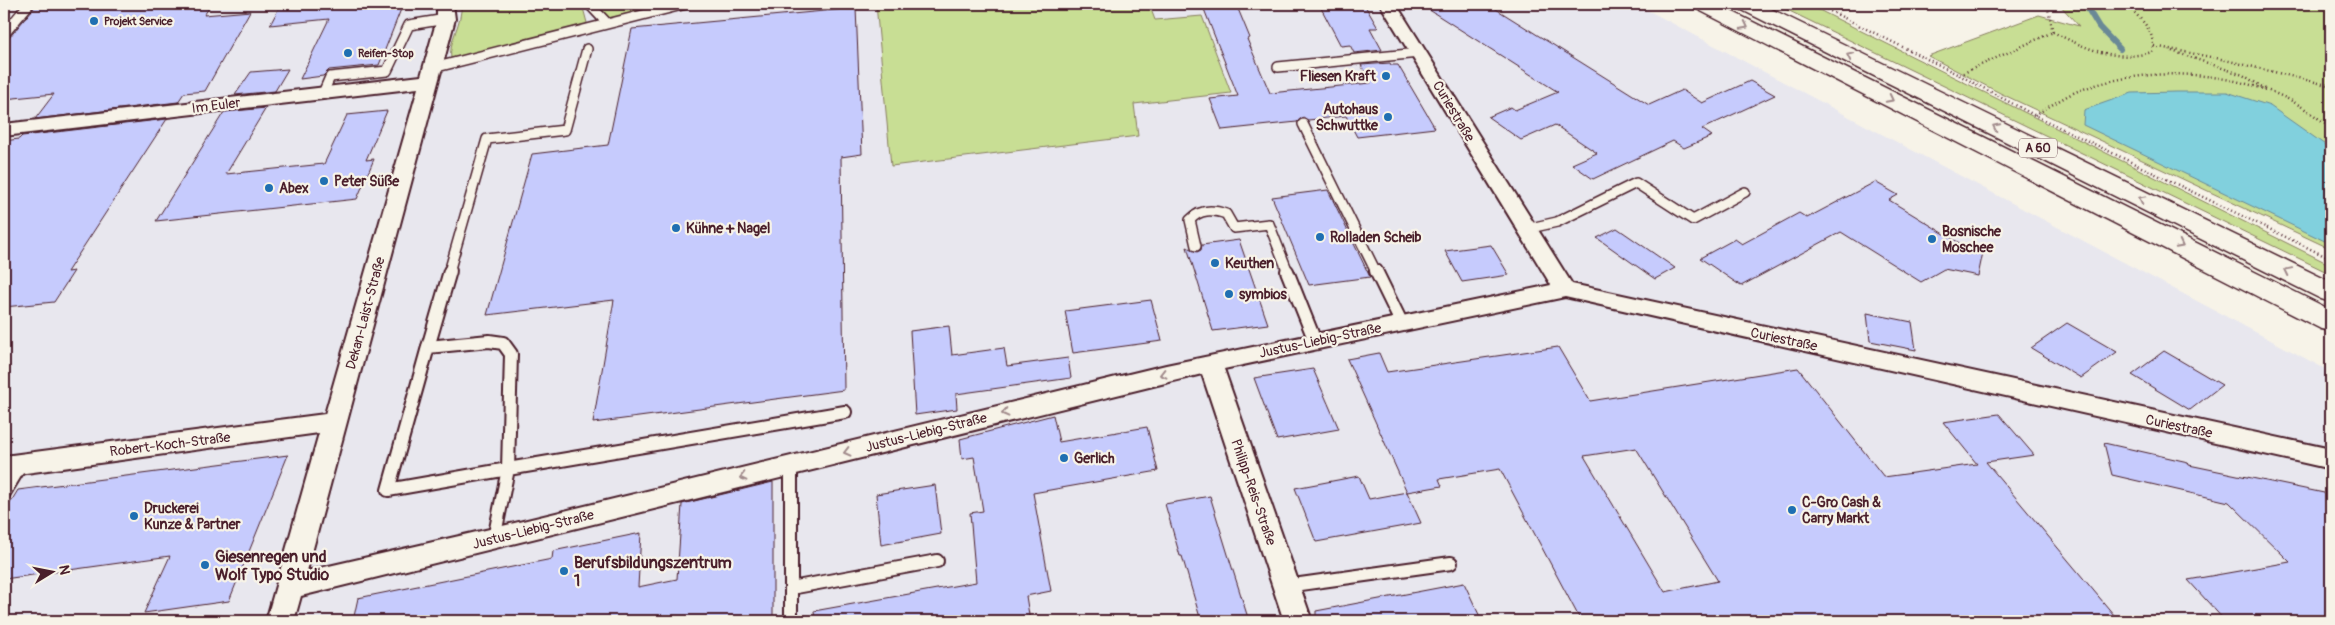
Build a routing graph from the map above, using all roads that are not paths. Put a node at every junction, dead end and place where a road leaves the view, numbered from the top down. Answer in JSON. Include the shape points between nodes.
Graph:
{"nodes":[{"id":1,"x":29,"y":4,"type":"edge"},
{"id":2,"x":589,"y":4,"type":"edge"},
{"id":3,"x":686,"y":4,"type":"edge"},
{"id":4,"x":1388,"y":4,"type":"edge"},
{"id":5,"x":1702,"y":4,"type":"edge"},
{"id":6,"x":1745,"y":4,"type":"edge"},
{"id":7,"x":446,"y":11,"type":"edge"},
{"id":8,"x":607,"y":23,"type":"junction"},
{"id":9,"x":4,"y":34,"type":"edge"},
{"id":10,"x":588,"y":49,"type":"dead end"},
{"id":11,"x":1419,"y":53,"type":"junction"},
{"id":12,"x":1278,"y":67,"type":"dead end"},
{"id":13,"x":431,"y":74,"type":"junction"},
{"id":14,"x":323,"y":93,"type":"junction"},
{"id":15,"x":1303,"y":124,"type":"dead end"},
{"id":16,"x":4,"y":130,"type":"edge"},
{"id":17,"x":1745,"y":192,"type":"dead end"},
{"id":18,"x":1526,"y":229,"type":"junction"},
{"id":19,"x":1196,"y":246,"type":"dead end"},
{"id":20,"x":1565,"y":290,"type":"junction"},
{"id":21,"x":2331,"y":292,"type":"edge"},
{"id":22,"x":2331,"y":322,"type":"edge"},
{"id":23,"x":1402,"y":324,"type":"junction"},
{"id":24,"x":1315,"y":341,"type":"junction"},
{"id":25,"x":428,"y":347,"type":"junction"},
{"id":26,"x":1210,"y":363,"type":"junction"},
{"id":27,"x":845,"y":412,"type":"dead end"},
{"id":28,"x":335,"y":422,"type":"junction"},
{"id":29,"x":2331,"y":459,"type":"edge"},
{"id":30,"x":13,"y":464,"type":"edge"},
{"id":31,"x":790,"y":466,"type":"junction"},
{"id":32,"x":508,"y":469,"type":"junction"},
{"id":33,"x":4,"y":493,"type":"edge"},
{"id":34,"x":494,"y":539,"type":"junction"},
{"id":35,"x":937,"y":561,"type":"dead end"},
{"id":36,"x":1451,"y":563,"type":"dead end"},
{"id":37,"x":1286,"y":586,"type":"junction"},
{"id":38,"x":290,"y":587,"type":"junction"},
{"id":39,"x":791,"y":588,"type":"junction"},
{"id":40,"x":280,"y":621,"type":"edge"},
{"id":41,"x":791,"y":621,"type":"edge"},
{"id":42,"x":1298,"y":621,"type":"edge"}],
"edges":[{"from":1,"to":9,"type":"lane"},
{"from":2,"to":8,"type":"lane"},
{"from":3,"to":8,"type":"lane"},
{"from":4,"to":11,"type":"street","name":"Curiestraße"},
{"from":5,"to":22,"type":"highway","number":"A 60","one_way":true},
{"from":21,"to":6,"type":"highway","number":"A 60","one_way":true},
{"from":7,"to":13,"type":"street","name":"Dekan-Laist-Straße"},
{"from":7,"to":14,"type":"lane","via":[[409,25],[387,71],[330,78]]},
{"from":8,"to":13,"type":"lane"},
{"from":10,"to":25,"type":"lane","via":[[566,130],[487,139]]},
{"from":11,"to":12,"type":"lane"},
{"from":11,"to":18,"type":"street","name":"Curiestraße"},
{"from":13,"to":14,"type":"street","name":"Im Euler"},
{"from":13,"to":28,"type":"street","name":"Dekan-Laist-Straße"},
{"from":14,"to":16,"type":"street","name":"Im Euler"},
{"from":15,"to":23,"type":"lane"},
{"from":17,"to":18,"type":"lane","via":[[1693,220],[1636,183],[1557,222]]},
{"from":18,"to":20,"type":"street","name":"Curiestraße"},
{"from":19,"to":24,"type":"lane","via":[[1190,220],[1199,212],[1213,210],[1226,214],[1234,228],[1269,224]]},
{"from":20,"to":23,"type":"street","name":"Justus-Liebig-Straße"},
{"from":20,"to":29,"type":"street","name":"Curiestraße"},
{"from":23,"to":24,"type":"street","name":"Justus-Liebig-Straße"},
{"from":24,"to":26,"type":"street","name":"Justus-Liebig-Straße"},
{"from":25,"to":32,"type":"lane","via":[[490,341],[502,343],[511,354]]},
{"from":25,"to":32,"type":"lane","via":[[388,490]]},
{"from":26,"to":31,"type":"street","name":"Justus-Liebig-Straße","one_way":true},
{"from":26,"to":37,"type":"street","name":"Philipp-Reis-Straße"},
{"from":27,"to":32,"type":"lane"},
{"from":28,"to":30,"type":"street","name":"Robert-Koch-Straße"},
{"from":28,"to":38,"type":"street","name":"Dekan-Laist-Straße"},
{"from":30,"to":33,"type":"lane"},
{"from":31,"to":34,"type":"street","name":"Justus-Liebig-Straße","one_way":true},
{"from":31,"to":39,"type":"lane"},
{"from":32,"to":34,"type":"lane"},
{"from":34,"to":38,"type":"street","name":"Justus-Liebig-Straße"},
{"from":35,"to":39,"type":"lane"},
{"from":36,"to":37,"type":"lane"},
{"from":37,"to":42,"type":"street","name":"Philipp-Reis-Straße"},
{"from":38,"to":40,"type":"street","name":"Dekan-Laist-Straße"},
{"from":39,"to":41,"type":"lane"}]}
